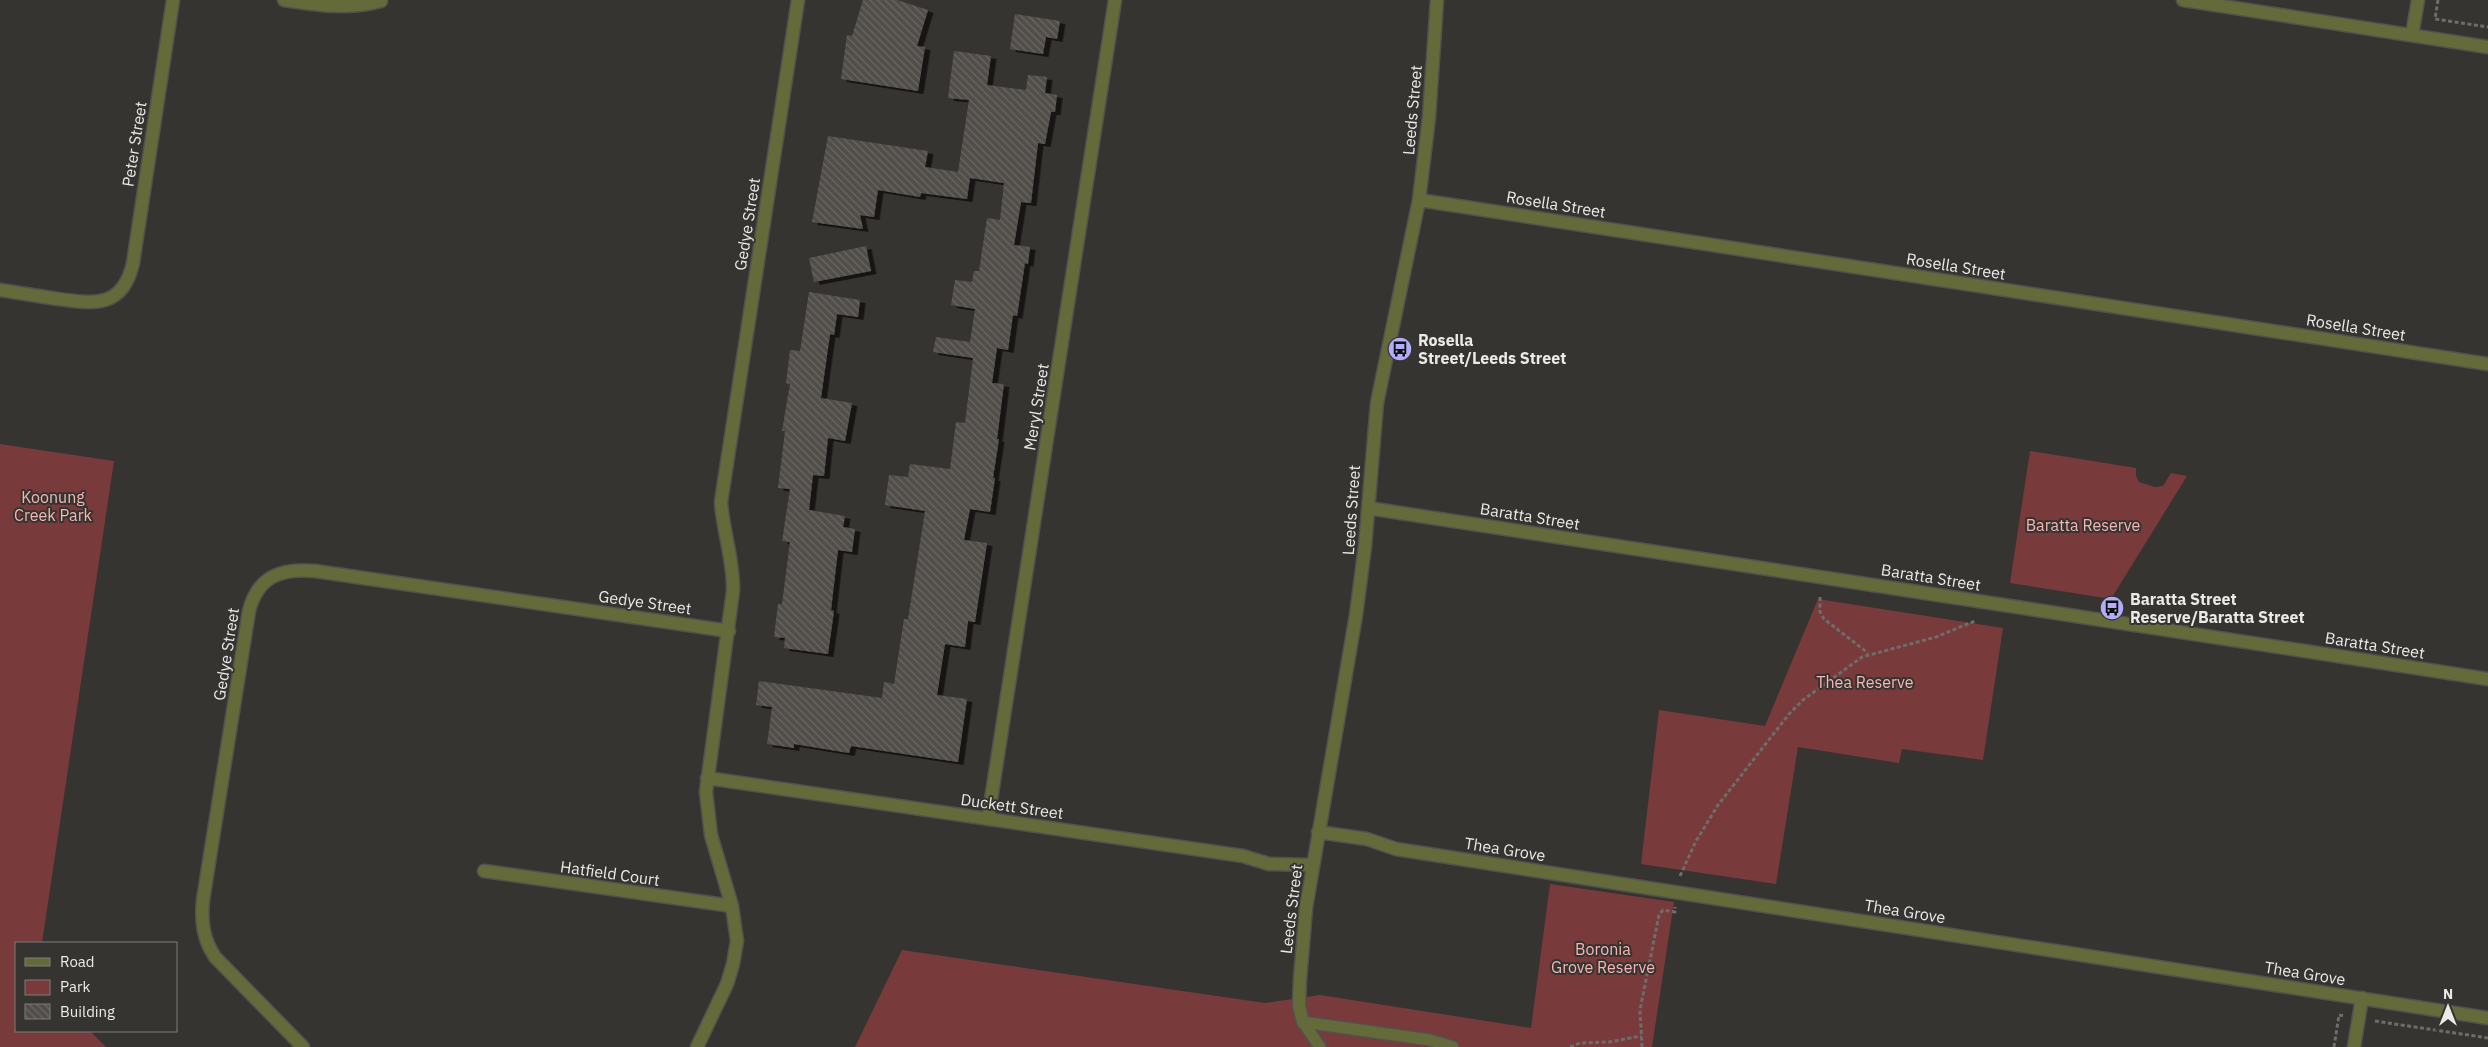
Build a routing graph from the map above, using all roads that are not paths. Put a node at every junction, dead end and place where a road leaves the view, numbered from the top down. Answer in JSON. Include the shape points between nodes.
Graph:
{"nodes":[{"id":1,"x":173,"y":0,"type":"edge"},
{"id":2,"x":284,"y":0,"type":"edge"},
{"id":3,"x":798,"y":0,"type":"edge"},
{"id":4,"x":1115,"y":0,"type":"edge"},
{"id":5,"x":1437,"y":0,"type":"edge"},
{"id":6,"x":2183,"y":0,"type":"edge"},
{"id":7,"x":2418,"y":0,"type":"edge"},
{"id":8,"x":381,"y":1,"type":"edge"},
{"id":9,"x":2412,"y":36,"type":"junction"},
{"id":10,"x":2488,"y":47,"type":"edge"},
{"id":11,"x":1419,"y":200,"type":"junction"},
{"id":12,"x":0,"y":290,"type":"edge"},
{"id":13,"x":2488,"y":364,"type":"edge"},
{"id":14,"x":1368,"y":508,"type":"junction"},
{"id":15,"x":729,"y":631,"type":"junction"},
{"id":16,"x":2488,"y":679,"type":"edge"},
{"id":17,"x":707,"y":778,"type":"junction"},
{"id":18,"x":988,"y":819,"type":"junction"},
{"id":19,"x":1318,"y":832,"type":"junction"},
{"id":20,"x":1312,"y":865,"type":"junction"},
{"id":21,"x":484,"y":871,"type":"dead end"},
{"id":22,"x":732,"y":906,"type":"junction"},
{"id":23,"x":2362,"y":998,"type":"junction"},
{"id":24,"x":2488,"y":1018,"type":"edge"},
{"id":25,"x":1302,"y":1022,"type":"junction"},
{"id":26,"x":302,"y":1047,"type":"edge"},
{"id":27,"x":697,"y":1047,"type":"edge"},
{"id":28,"x":1320,"y":1047,"type":"edge"},
{"id":29,"x":1453,"y":1047,"type":"edge"},
{"id":30,"x":2354,"y":1047,"type":"edge"}],
"edges":[{"from":1,"to":12,"type":"street","name":"Peter Street","via":[[133,263],[126,283],[105,301],[94,303]]},
{"from":2,"to":8,"type":"street","via":[[334,7]]},
{"from":3,"to":15,"type":"street","name":"Gedye Street","via":[[722,495],[722,516],[734,579]]},
{"from":4,"to":18,"type":"street","name":"Meryl Street"},
{"from":5,"to":11,"type":"street","name":"Leeds Street","via":[[1429,117]]},
{"from":6,"to":9,"type":"street"},
{"from":7,"to":9,"type":"street"},
{"from":9,"to":10,"type":"street"},
{"from":11,"to":13,"type":"street","name":"Rosella Street"},
{"from":11,"to":14,"type":"street","name":"Leeds Street","via":[[1377,403]]},
{"from":14,"to":16,"type":"street","name":"Baratta Street"},
{"from":14,"to":19,"type":"street","name":"Leeds Street","via":[[1356,615]]},
{"from":15,"to":17,"type":"street","name":"Gedye Street"},
{"from":15,"to":26,"type":"street","name":"Gedye Street","via":[[314,571],[286,571],[265,582],[257,590],[249,611],[203,900],[203,928],[208,947],[215,957]]},
{"from":17,"to":18,"type":"street","name":"Duckett Street"},
{"from":17,"to":22,"type":"street","name":"Gedye Street","via":[[710,835]]},
{"from":18,"to":20,"type":"street","name":"Duckett Street","via":[[1243,856],[1269,864]]},
{"from":19,"to":20,"type":"street","name":"Leeds Street"},
{"from":19,"to":23,"type":"street","name":"Thea Grove","via":[[1367,839],[1396,849]]},
{"from":20,"to":25,"type":"street","name":"Leeds Street","via":[[1300,979]]},
{"from":21,"to":22,"type":"street","name":"Hatfield Court"},
{"from":22,"to":27,"type":"street","name":"Gedye Street","via":[[737,941],[733,964]]},
{"from":23,"to":24,"type":"street","name":"Thea Grove"},
{"from":23,"to":30,"type":"street"},
{"from":25,"to":28,"type":"lane"},
{"from":25,"to":29,"type":"lane","via":[[1430,1040]]}]}
